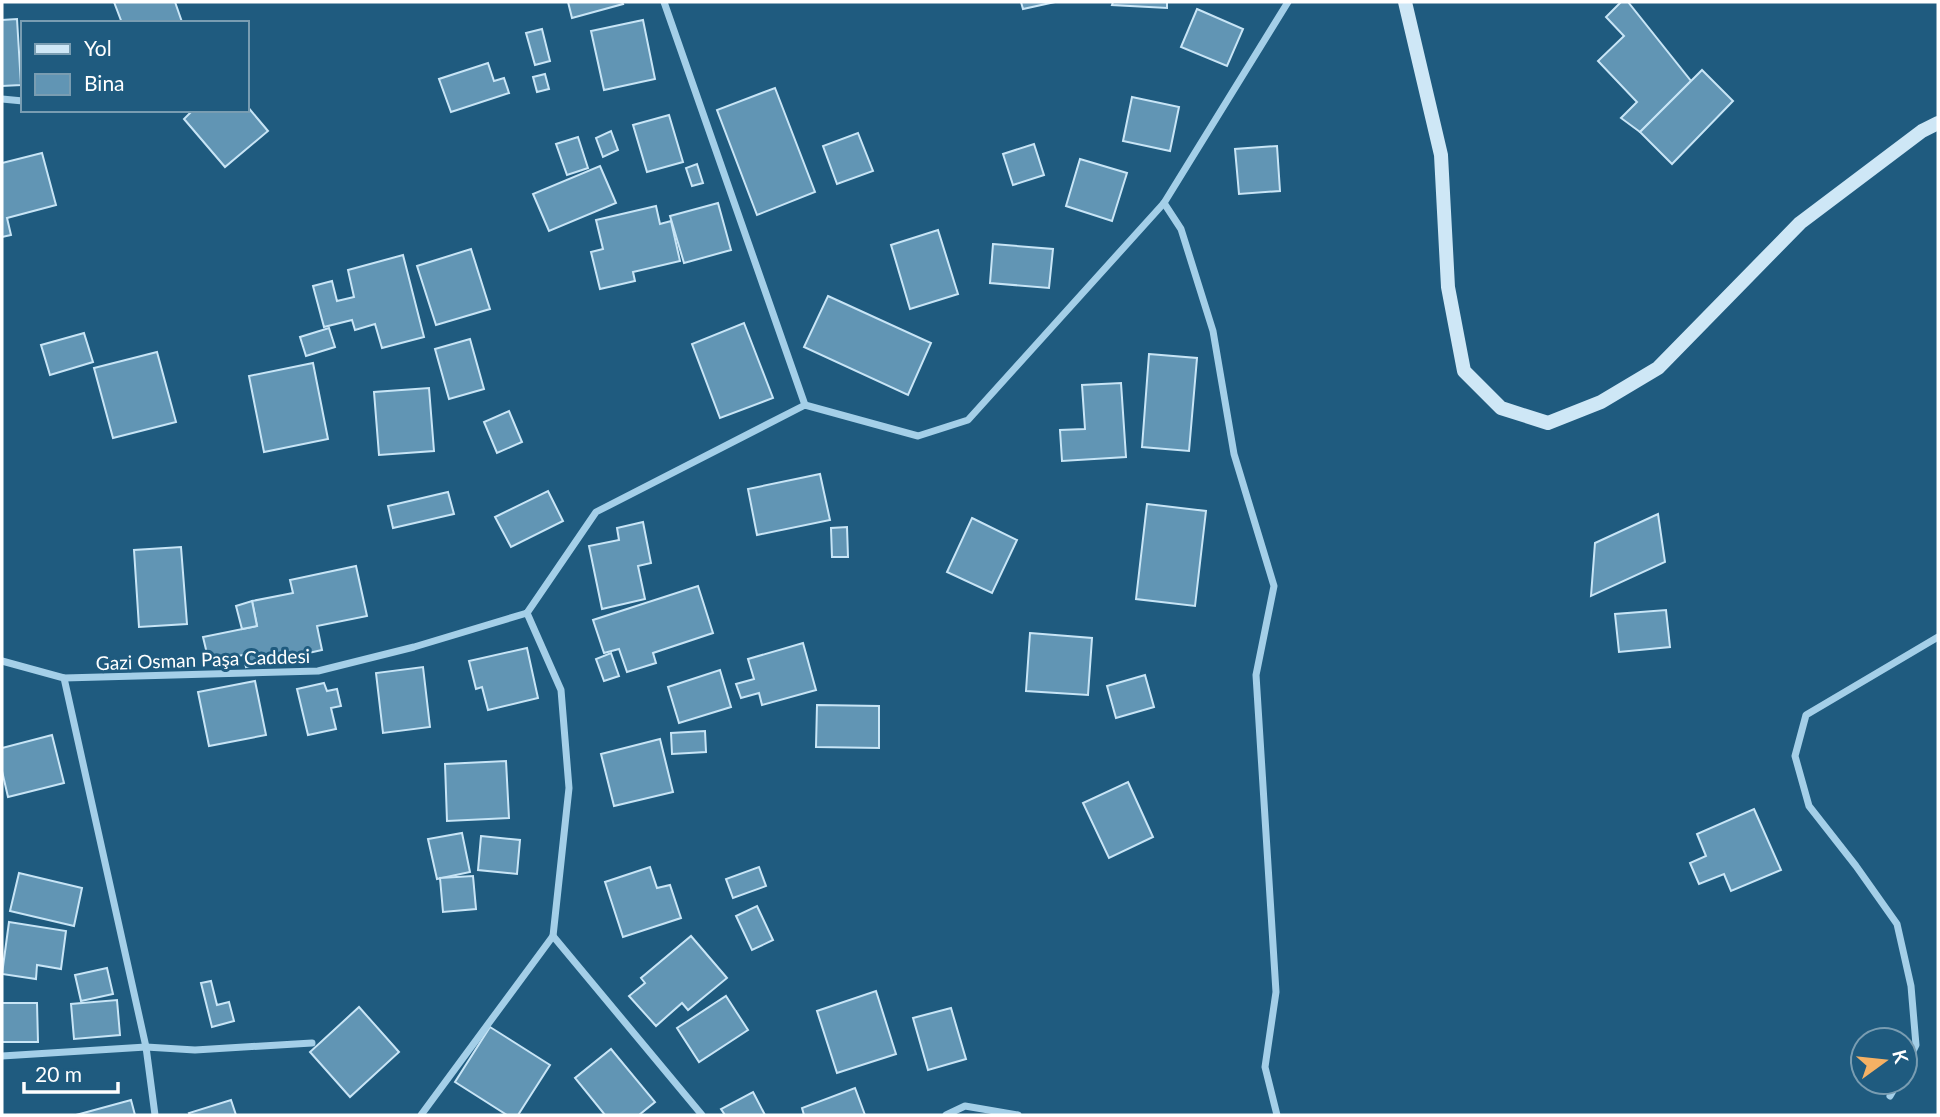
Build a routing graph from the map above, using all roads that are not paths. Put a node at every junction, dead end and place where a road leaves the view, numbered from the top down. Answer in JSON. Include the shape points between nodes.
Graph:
{"nodes":[{"id":1,"x":664,"y":2,"type":"edge"},
{"id":2,"x":1288,"y":2,"type":"edge"},
{"id":3,"x":1405,"y":2,"type":"edge"},
{"id":4,"x":2,"y":99,"type":"edge"},
{"id":5,"x":21,"y":101,"type":"edge"},
{"id":6,"x":1938,"y":123,"type":"edge"},
{"id":7,"x":1164,"y":203,"type":"junction"},
{"id":8,"x":805,"y":405,"type":"junction"},
{"id":9,"x":527,"y":613,"type":"junction"},
{"id":10,"x":1938,"y":637,"type":"edge"},
{"id":11,"x":2,"y":661,"type":"edge"},
{"id":12,"x":64,"y":678,"type":"junction"},
{"id":13,"x":553,"y":936,"type":"junction"},
{"id":14,"x":1914,"y":1026,"type":"edge"},
{"id":15,"x":312,"y":1043,"type":"dead end"},
{"id":16,"x":146,"y":1047,"type":"junction"},
{"id":17,"x":2,"y":1056,"type":"edge"},
{"id":18,"x":155,"y":1115,"type":"edge"},
{"id":19,"x":421,"y":1115,"type":"edge"},
{"id":20,"x":702,"y":1115,"type":"edge"},
{"id":21,"x":946,"y":1115,"type":"edge"},
{"id":22,"x":1018,"y":1115,"type":"edge"},
{"id":23,"x":1277,"y":1115,"type":"edge"}],
"edges":[{"from":1,"to":8,"type":"street"},
{"from":2,"to":7,"type":"street"},
{"from":3,"to":6,"type":"street","via":[[1441,155],[1448,287],[1464,371],[1502,408],[1548,423],[1601,402],[1658,368],[1800,223]]},
{"from":4,"to":5,"type":"street"},
{"from":7,"to":8,"type":"street","via":[[968,420],[918,436]]},
{"from":7,"to":23,"type":"street","via":[[1181,229],[1213,331],[1234,454],[1274,586],[1256,676],[1276,992],[1265,1067]]},
{"from":8,"to":9,"type":"street","via":[[596,512]]},
{"from":9,"to":12,"type":"street","name":"Gazi Osman Paşa Caddesi","via":[[318,671]]},
{"from":9,"to":13,"type":"street","via":[[561,690],[569,788]]},
{"from":10,"to":14,"type":"street","via":[[1806,715],[1795,756],[1809,806],[1896,924],[1911,986]]},
{"from":11,"to":12,"type":"street","name":"Gazi Osman Paşa Caddesi"},
{"from":12,"to":16,"type":"street"},
{"from":13,"to":19,"type":"street"},
{"from":13,"to":20,"type":"street"},
{"from":15,"to":16,"type":"street","via":[[195,1050]]},
{"from":16,"to":17,"type":"street"},
{"from":16,"to":18,"type":"street"},
{"from":21,"to":22,"type":"street","via":[[965,1106]]}]}
